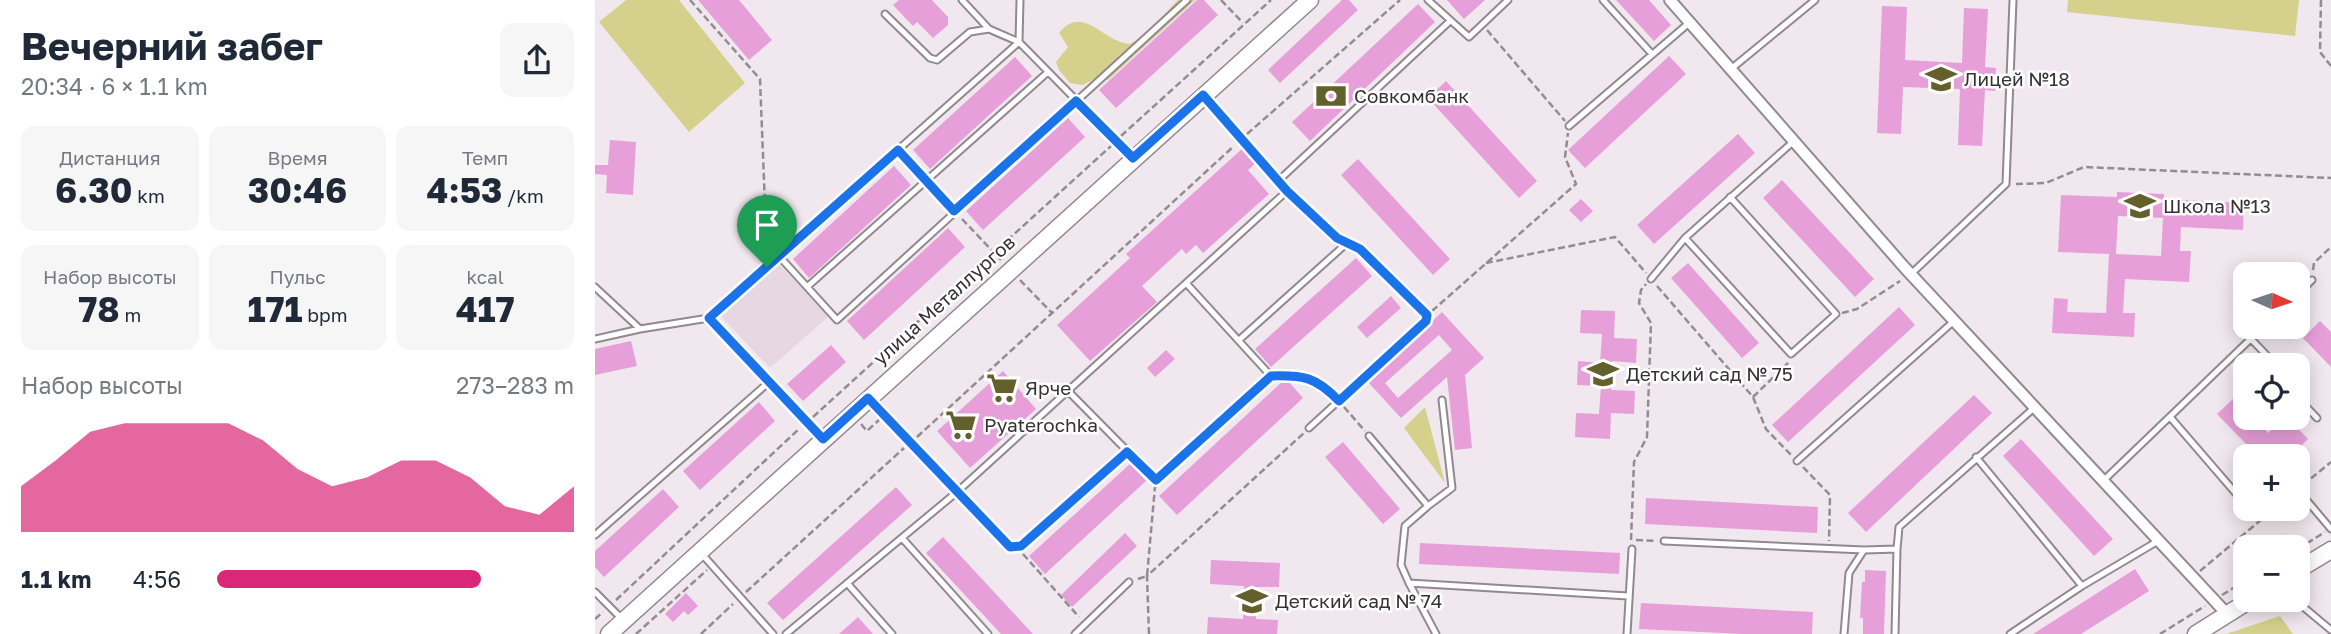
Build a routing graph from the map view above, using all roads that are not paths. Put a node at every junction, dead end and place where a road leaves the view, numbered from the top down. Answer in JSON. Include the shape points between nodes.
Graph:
{"nodes":[{"id":1,"x":962,"y":0,"type":"edge"},
{"id":2,"x":1020,"y":0,"type":"edge"},
{"id":3,"x":1187,"y":0,"type":"edge"},
{"id":4,"x":1310,"y":0,"type":"edge"},
{"id":5,"x":1428,"y":0,"type":"edge"},
{"id":6,"x":1508,"y":0,"type":"edge"},
{"id":7,"x":1603,"y":0,"type":"edge"},
{"id":8,"x":1670,"y":0,"type":"edge"},
{"id":9,"x":1815,"y":0,"type":"edge"},
{"id":10,"x":2013,"y":0,"type":"edge"},
{"id":11,"x":885,"y":13,"type":"dead end"},
{"id":12,"x":1450,"y":20,"type":"junction"},
{"id":13,"x":1689,"y":22,"type":"junction"},
{"id":14,"x":989,"y":29,"type":"junction"},
{"id":15,"x":1019,"y":41,"type":"junction"},
{"id":16,"x":1653,"y":54,"type":"junction"},
{"id":17,"x":1731,"y":69,"type":"junction"},
{"id":18,"x":1048,"y":72,"type":"junction"},
{"id":19,"x":1203,"y":95,"type":"junction"},
{"id":20,"x":1076,"y":101,"type":"junction"},
{"id":21,"x":1569,"y":125,"type":"road end"},
{"id":22,"x":1794,"y":141,"type":"junction"},
{"id":23,"x":1133,"y":158,"type":"junction"},
{"id":24,"x":1278,"y":181,"type":"junction"},
{"id":25,"x":1287,"y":191,"type":"junction"},
{"id":26,"x":1730,"y":197,"type":"junction"},
{"id":27,"x":1685,"y":238,"type":"junction"},
{"id":28,"x":1347,"y":243,"type":"junction"},
{"id":29,"x":779,"y":256,"type":"junction"},
{"id":30,"x":1911,"y":274,"type":"junction"},
{"id":31,"x":1651,"y":279,"type":"road end"},
{"id":32,"x":1186,"y":283,"type":"junction"},
{"id":33,"x":807,"y":287,"type":"junction"},
{"id":34,"x":595,"y":288,"type":"edge"},
{"id":35,"x":709,"y":318,"type":"junction"},
{"id":36,"x":1954,"y":321,"type":"junction"},
{"id":37,"x":640,"y":329,"type":"junction"},
{"id":38,"x":595,"y":339,"type":"edge"},
{"id":39,"x":1239,"y":340,"type":"junction"},
{"id":40,"x":2250,"y":340,"type":"edge"},
{"id":41,"x":2252,"y":340,"type":"edge"},
{"id":42,"x":2264,"y":353,"type":"edge"},
{"id":43,"x":1271,"y":376,"type":"junction"},
{"id":44,"x":769,"y":382,"type":"junction"},
{"id":45,"x":1068,"y":391,"type":"junction"},
{"id":46,"x":868,"y":398,"type":"junction"},
{"id":47,"x":1442,"y":400,"type":"dead end"},
{"id":48,"x":1339,"y":401,"type":"junction"},
{"id":49,"x":2035,"y":407,"type":"junction"},
{"id":50,"x":2310,"y":411,"type":"edge"},
{"id":51,"x":2170,"y":417,"type":"junction"},
{"id":52,"x":2317,"y":418,"type":"dead end"},
{"id":53,"x":1309,"y":428,"type":"road end"},
{"id":54,"x":1369,"y":436,"type":"road end"},
{"id":55,"x":823,"y":439,"type":"junction"},
{"id":56,"x":1127,"y":452,"type":"junction"},
{"id":57,"x":1976,"y":457,"type":"junction"},
{"id":58,"x":1797,"y":461,"type":"road end"},
{"id":59,"x":2102,"y":481,"type":"junction"},
{"id":60,"x":2233,"y":490,"type":"edge"},
{"id":61,"x":957,"y":492,"type":"junction"},
{"id":62,"x":2310,"y":504,"type":"edge"},
{"id":63,"x":1428,"y":506,"type":"junction"},
{"id":64,"x":2331,"y":529,"type":"edge"},
{"id":65,"x":595,"y":535,"type":"edge"},
{"id":66,"x":902,"y":538,"type":"junction"},
{"id":67,"x":1664,"y":541,"type":"road end"},
{"id":68,"x":2158,"y":541,"type":"junction"},
{"id":69,"x":1632,"y":549,"type":"road end"},
{"id":70,"x":1897,"y":549,"type":"junction"},
{"id":71,"x":1864,"y":550,"type":"junction"},
{"id":72,"x":2331,"y":550,"type":"edge"},
{"id":73,"x":699,"y":551,"type":"junction"},
{"id":74,"x":2310,"y":563,"type":"edge"},
{"id":75,"x":1129,"y":582,"type":"dead end"},
{"id":76,"x":847,"y":583,"type":"junction"},
{"id":77,"x":1409,"y":583,"type":"junction"},
{"id":78,"x":2082,"y":586,"type":"junction"},
{"id":79,"x":595,"y":592,"type":"edge"},
{"id":80,"x":1628,"y":596,"type":"junction"},
{"id":81,"x":2233,"y":610,"type":"edge"},
{"id":82,"x":2309,"y":612,"type":"edge"},
{"id":83,"x":2227,"y":614,"type":"junction"},
{"id":84,"x":624,"y":621,"type":"junction"},
{"id":85,"x":2331,"y":630,"type":"edge"},
{"id":86,"x":609,"y":634,"type":"edge"},
{"id":87,"x":773,"y":634,"type":"edge"},
{"id":88,"x":786,"y":634,"type":"edge"},
{"id":89,"x":892,"y":634,"type":"edge"},
{"id":90,"x":988,"y":634,"type":"edge"},
{"id":91,"x":1075,"y":634,"type":"edge"},
{"id":92,"x":1436,"y":634,"type":"edge"},
{"id":93,"x":1626,"y":634,"type":"edge"},
{"id":94,"x":1844,"y":634,"type":"edge"},
{"id":95,"x":1895,"y":634,"type":"edge"},
{"id":96,"x":2010,"y":634,"type":"edge"},
{"id":97,"x":2196,"y":634,"type":"edge"}],
"edges":[{"from":1,"to":14,"type":"lane"},
{"from":2,"to":15,"type":"lane"},
{"from":3,"to":20,"type":"lane"},
{"from":4,"to":19,"type":"main road","name":"улица Металлургов"},
{"from":5,"to":12,"type":"lane"},
{"from":6,"to":12,"type":"lane","via":[[1469,37]]},
{"from":7,"to":16,"type":"lane"},
{"from":8,"to":13,"type":"street"},
{"from":9,"to":17,"type":"lane"},
{"from":10,"to":30,"type":"lane","via":[[2006,184]]},
{"from":11,"to":14,"type":"lane","via":[[937,60],[970,32]]},
{"from":12,"to":24,"type":"lane"},
{"from":13,"to":16,"type":"lane"},
{"from":13,"to":17,"type":"street"},
{"from":14,"to":15,"type":"lane"},
{"from":15,"to":18,"type":"lane"},
{"from":15,"to":29,"type":"lane"},
{"from":16,"to":21,"type":"lane"},
{"from":17,"to":22,"type":"street"},
{"from":18,"to":20,"type":"lane"},
{"from":18,"to":33,"type":"lane"},
{"from":19,"to":23,"type":"main road","name":"улица Металлургов"},
{"from":19,"to":24,"type":"lane"},
{"from":20,"to":23,"type":"lane"},
{"from":20,"to":33,"type":"lane","via":[[837,320]]},
{"from":22,"to":26,"type":"lane"},
{"from":22,"to":30,"type":"street"},
{"from":23,"to":46,"type":"main road","name":"улица Металлургов"},
{"from":24,"to":25,"type":"lane"},
{"from":25,"to":28,"type":"lane"},
{"from":25,"to":32,"type":"lane"},
{"from":26,"to":27,"type":"lane"},
{"from":26,"to":27,"type":"lane","via":[[1836,314],[1791,354]]},
{"from":27,"to":31,"type":"lane"},
{"from":28,"to":39,"type":"lane"},
{"from":28,"to":48,"type":"lane","via":[[1360,249],[1427,315],[1426,321]]},
{"from":29,"to":33,"type":"lane"},
{"from":29,"to":35,"type":"lane"},
{"from":30,"to":36,"type":"street"},
{"from":32,"to":39,"type":"lane"},
{"from":32,"to":45,"type":"lane"},
{"from":34,"to":37,"type":"lane"},
{"from":35,"to":37,"type":"lane"},
{"from":35,"to":44,"type":"lane"},
{"from":36,"to":49,"type":"street"},
{"from":36,"to":58,"type":"lane"},
{"from":37,"to":38,"type":"lane"},
{"from":39,"to":43,"type":"lane"},
{"from":40,"to":51,"type":"lane"},
{"from":41,"to":42,"type":"lane"},
{"from":43,"to":48,"type":"lane","via":[[1315,379]]},
{"from":43,"to":56,"type":"lane","via":[[1156,480]]},
{"from":44,"to":55,"type":"lane"},
{"from":44,"to":65,"type":"lane"},
{"from":45,"to":56,"type":"lane"},
{"from":45,"to":61,"type":"lane"},
{"from":46,"to":55,"type":"main road","name":"улица Металлургов"},
{"from":46,"to":61,"type":"lane"},
{"from":47,"to":63,"type":"lane","via":[[1451,488]]},
{"from":48,"to":53,"type":"lane"},
{"from":49,"to":57,"type":"lane"},
{"from":49,"to":59,"type":"street"},
{"from":50,"to":52,"type":"lane"},
{"from":51,"to":59,"type":"lane"},
{"from":51,"to":60,"type":"lane"},
{"from":54,"to":63,"type":"lane"},
{"from":55,"to":73,"type":"main road","name":"улица Металлургов"},
{"from":56,"to":61,"type":"lane","via":[[1021,546],[1010,547]]},
{"from":57,"to":70,"type":"lane","via":[[1899,527]]},
{"from":57,"to":78,"type":"lane"},
{"from":59,"to":68,"type":"street"},
{"from":61,"to":66,"type":"lane"},
{"from":62,"to":64,"type":"lane"},
{"from":63,"to":77,"type":"lane","via":[[1405,526],[1401,565]]},
{"from":66,"to":76,"type":"lane"},
{"from":66,"to":90,"type":"lane"},
{"from":67,"to":71,"type":"lane"},
{"from":68,"to":78,"type":"lane"},
{"from":68,"to":83,"type":"street"},
{"from":69,"to":80,"type":"lane"},
{"from":70,"to":71,"type":"lane"},
{"from":70,"to":95,"type":"lane"},
{"from":71,"to":94,"type":"lane","via":[[1849,573]]},
{"from":72,"to":74,"type":"main road"},
{"from":73,"to":84,"type":"main road","name":"улица Металлургов"},
{"from":73,"to":87,"type":"lane"},
{"from":75,"to":91,"type":"lane"},
{"from":76,"to":88,"type":"lane"},
{"from":76,"to":89,"type":"lane"},
{"from":77,"to":80,"type":"lane"},
{"from":77,"to":92,"type":"lane"},
{"from":78,"to":96,"type":"lane"},
{"from":79,"to":84,"type":"lane"},
{"from":80,"to":93,"type":"lane"},
{"from":81,"to":83,"type":"main road"},
{"from":82,"to":85,"type":"lane"},
{"from":83,"to":97,"type":"main road"},
{"from":84,"to":86,"type":"main road","name":"улица Металлургов"}]}
